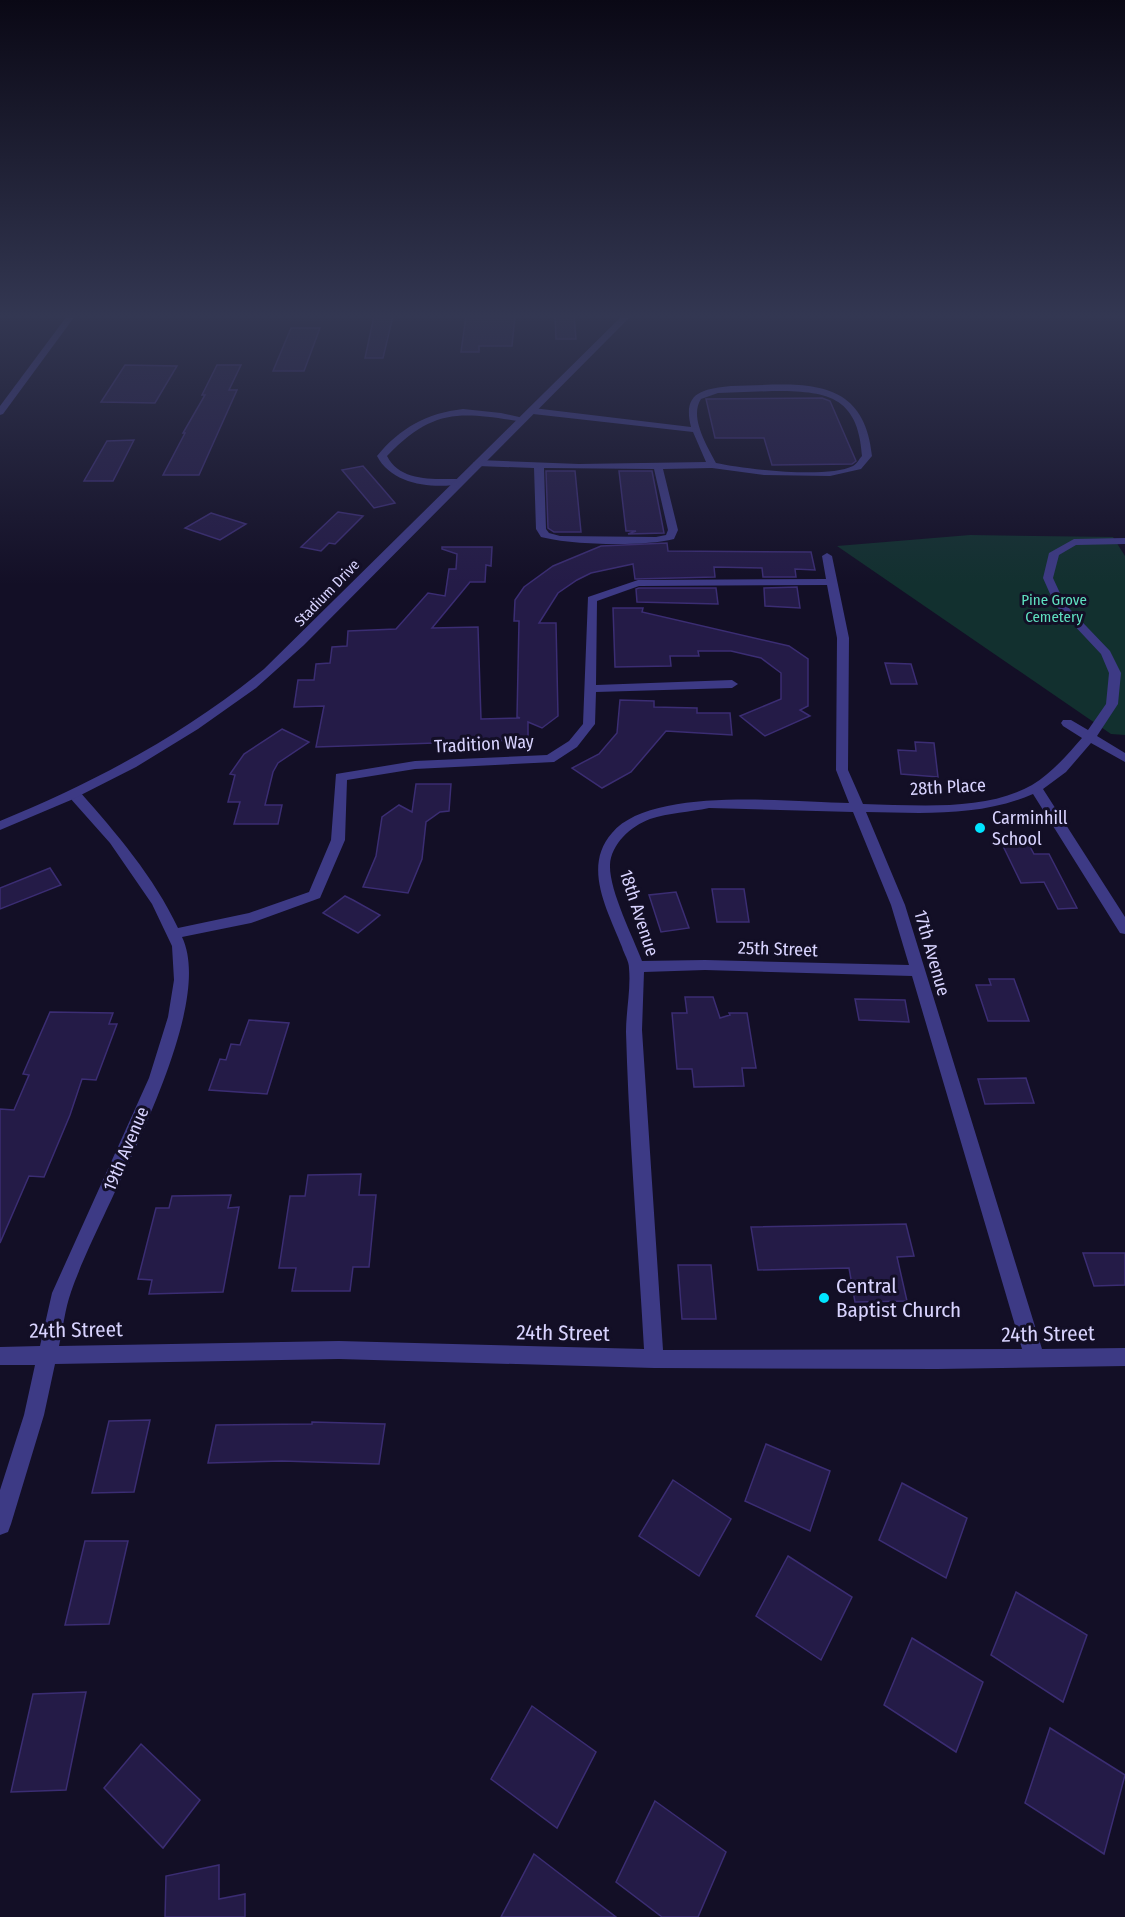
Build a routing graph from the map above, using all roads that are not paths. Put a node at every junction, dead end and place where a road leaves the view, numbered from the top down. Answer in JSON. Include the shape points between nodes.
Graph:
{"nodes":[{"id":1,"x":538,"y":405,"type":"edge"},
{"id":2,"x":695,"y":405,"type":"edge"},
{"id":3,"x":848,"y":405,"type":"edge"},
{"id":4,"x":533,"y":411,"type":"junction"},
{"id":5,"x":524,"y":419,"type":"junction"},
{"id":6,"x":695,"y":430,"type":"junction"},
{"id":7,"x":478,"y":463,"type":"junction"},
{"id":8,"x":712,"y":465,"type":"junction"},
{"id":9,"x":539,"y":466,"type":"junction"},
{"id":10,"x":658,"y":467,"type":"junction"},
{"id":11,"x":459,"y":482,"type":"junction"},
{"id":12,"x":1125,"y":541,"type":"edge"},
{"id":13,"x":827,"y":556,"type":"dead end"},
{"id":14,"x":833,"y":582,"type":"junction"},
{"id":15,"x":732,"y":684,"type":"dead end"},
{"id":16,"x":589,"y":689,"type":"junction"},
{"id":17,"x":1068,"y":723,"type":"dead end"},
{"id":18,"x":1089,"y":738,"type":"junction"},
{"id":19,"x":1125,"y":758,"type":"edge"},
{"id":20,"x":1035,"y":788,"type":"junction"},
{"id":21,"x":75,"y":795,"type":"junction"},
{"id":22,"x":856,"y":805,"type":"junction"},
{"id":23,"x":0,"y":826,"type":"edge"},
{"id":24,"x":1125,"y":929,"type":"edge"},
{"id":25,"x":174,"y":934,"type":"junction"},
{"id":26,"x":637,"y":967,"type":"junction"},
{"id":27,"x":918,"y":971,"type":"junction"},
{"id":28,"x":47,"y":1354,"type":"junction"},
{"id":29,"x":0,"y":1356,"type":"edge"},
{"id":30,"x":1125,"y":1357,"type":"edge"},
{"id":31,"x":654,"y":1359,"type":"junction"},
{"id":32,"x":1035,"y":1359,"type":"junction"},
{"id":33,"x":0,"y":1524,"type":"edge"}],
"edges":[{"from":1,"to":4,"type":"street","name":"Stadium Drive"},
{"from":2,"to":6,"type":"street"},
{"from":3,"to":8,"type":"street","via":[[866,437],[867,456],[857,467],[832,472],[741,471]]},
{"from":4,"to":5,"type":"street","name":"Stadium Drive"},
{"from":4,"to":6,"type":"street"},
{"from":5,"to":7,"type":"street","name":"Stadium Drive"},
{"from":5,"to":11,"type":"street","via":[[463,411],[434,416],[399,437],[382,456],[400,475]]},
{"from":6,"to":8,"type":"street"},
{"from":7,"to":9,"type":"street"},
{"from":7,"to":11,"type":"street","name":"Stadium Drive"},
{"from":8,"to":10,"type":"street"},
{"from":9,"to":10,"type":"street"},
{"from":9,"to":10,"type":"street","via":[[541,529],[545,535],[560,539],[634,540],[670,537],[673,530]]},
{"from":11,"to":21,"type":"street","name":"Stadium Drive","via":[[252,685],[184,734]]},
{"from":12,"to":18,"type":"street","name":"28th Place","via":[[1074,542],[1054,553],[1048,578],[1060,605],[1106,653],[1115,673],[1112,704]]},
{"from":13,"to":14,"type":"street","name":"17th Avenue"},
{"from":14,"to":16,"type":"street","name":"Tradition Way","via":[[638,583],[592,599]]},
{"from":14,"to":22,"type":"street","name":"17th Avenue","via":[[843,638],[842,770]]},
{"from":15,"to":16,"type":"street"},
{"from":16,"to":25,"type":"street","name":"Tradition Way","via":[[589,724],[573,744],[550,759],[415,765],[341,777],[338,840],[315,895],[251,918]]},
{"from":17,"to":18,"type":"street"},
{"from":18,"to":19,"type":"street"},
{"from":18,"to":20,"type":"street","name":"28th Place","via":[[1060,769]]},
{"from":20,"to":22,"type":"street","name":"28th Place","via":[[977,807]]},
{"from":20,"to":24,"type":"street"},
{"from":21,"to":23,"type":"street","name":"Stadium Drive"},
{"from":21,"to":25,"type":"street","name":"19th Avenue","via":[[115,840],[159,903]]},
{"from":22,"to":26,"type":"street","name":"18th Avenue","via":[[709,804],[647,815],[629,824],[607,850],[603,866],[610,898]]},
{"from":22,"to":27,"type":"street","name":"17th Avenue","via":[[897,905]]},
{"from":25,"to":28,"type":"street","name":"19th Avenue","via":[[182,980],[176,1017],[157,1077],[61,1293]]},
{"from":26,"to":27,"type":"street","name":"25th Street"},
{"from":26,"to":31,"type":"street","name":"18th Avenue","via":[[634,1030]]},
{"from":27,"to":32,"type":"street","name":"17th Avenue"},
{"from":28,"to":29,"type":"street","name":"24th Street"},
{"from":28,"to":31,"type":"street","name":"24th Street","via":[[339,1350]]},
{"from":28,"to":33,"type":"street","name":"19th Avenue","via":[[34,1415]]},
{"from":30,"to":32,"type":"street","name":"24th Street"},
{"from":31,"to":32,"type":"street","name":"24th Street"}]}
